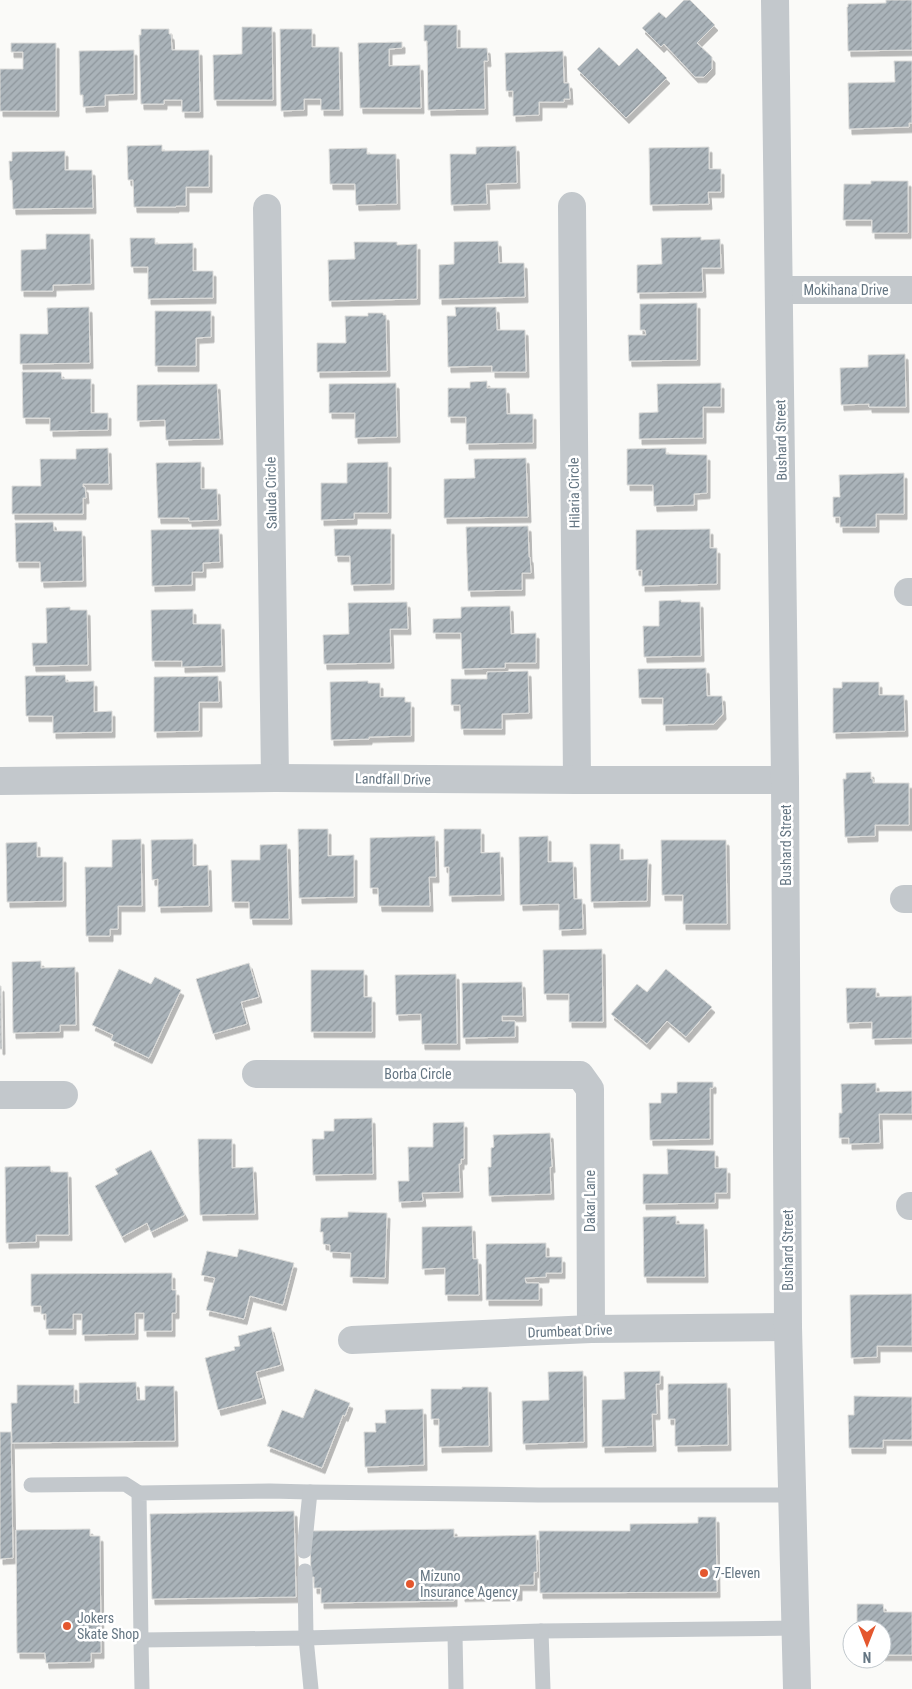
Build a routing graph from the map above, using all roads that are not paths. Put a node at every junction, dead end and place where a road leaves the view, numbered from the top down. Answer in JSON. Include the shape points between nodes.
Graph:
{"nodes":[{"id":1,"x":775,"y":0,"type":"edge"},
{"id":2,"x":572,"y":206,"type":"dead end"},
{"id":3,"x":267,"y":208,"type":"dead end"},
{"id":4,"x":779,"y":290,"type":"junction"},
{"id":5,"x":912,"y":290,"type":"edge"},
{"id":6,"x":275,"y":778,"type":"junction"},
{"id":7,"x":577,"y":780,"type":"junction"},
{"id":8,"x":785,"y":780,"type":"junction"},
{"id":9,"x":0,"y":781,"type":"edge"},
{"id":10,"x":256,"y":1074,"type":"dead end"},
{"id":11,"x":580,"y":1075,"type":"joint"},
{"id":12,"x":0,"y":1095,"type":"edge"},
{"id":13,"x":64,"y":1095,"type":"dead end"},
{"id":14,"x":788,"y":1327,"type":"junction"},
{"id":15,"x":591,"y":1329,"type":"junction"},
{"id":16,"x":352,"y":1340,"type":"dead end"},
{"id":17,"x":31,"y":1485,"type":"dead end"},
{"id":18,"x":310,"y":1492,"type":"junction"},
{"id":19,"x":139,"y":1493,"type":"junction"},
{"id":20,"x":792,"y":1495,"type":"junction"},
{"id":21,"x":304,"y":1551,"type":"dead end"},
{"id":22,"x":305,"y":1571,"type":"dead end"},
{"id":23,"x":796,"y":1628,"type":"junction"},
{"id":24,"x":541,"y":1631,"type":"junction"},
{"id":25,"x":455,"y":1634,"type":"junction"},
{"id":26,"x":306,"y":1638,"type":"junction"},
{"id":27,"x":141,"y":1640,"type":"junction"},
{"id":28,"x":142,"y":1689,"type":"edge"},
{"id":29,"x":311,"y":1689,"type":"edge"},
{"id":30,"x":456,"y":1689,"type":"edge"},
{"id":31,"x":543,"y":1689,"type":"edge"},
{"id":32,"x":797,"y":1689,"type":"edge"}],
"edges":[{"from":1,"to":4,"type":"street","name":"Bushard Street"},
{"from":2,"to":7,"type":"street","name":"Hilaria Circle"},
{"from":3,"to":6,"type":"street","name":"Saluda Circle"},
{"from":4,"to":5,"type":"street","name":"Mokihana Drive"},
{"from":4,"to":8,"type":"street","name":"Bushard Street"},
{"from":6,"to":7,"type":"street","name":"Landfall Drive"},
{"from":6,"to":9,"type":"street","name":"Landfall Drive"},
{"from":7,"to":8,"type":"street","name":"Landfall Drive"},
{"from":8,"to":14,"type":"street","name":"Bushard Street"},
{"from":10,"to":11,"type":"street","name":"Borba Circle"},
{"from":11,"to":15,"type":"street","name":"Dakar Lane","via":[[590,1089]]},
{"from":12,"to":13,"type":"street"},
{"from":14,"to":15,"type":"street","name":"Drumbeat Drive"},
{"from":14,"to":20,"type":"street","name":"Bushard Street"},
{"from":15,"to":16,"type":"street","name":"Drumbeat Drive"},
{"from":17,"to":19,"type":"lane","via":[[125,1484]]},
{"from":18,"to":19,"type":"lane"},
{"from":18,"to":20,"type":"lane"},
{"from":18,"to":21,"type":"lane"},
{"from":19,"to":27,"type":"lane"},
{"from":20,"to":23,"type":"street","name":"Bushard Street"},
{"from":22,"to":26,"type":"lane"},
{"from":23,"to":24,"type":"lane"},
{"from":23,"to":32,"type":"street","name":"Bushard Street"},
{"from":24,"to":25,"type":"lane"},
{"from":24,"to":31,"type":"lane"},
{"from":25,"to":26,"type":"lane"},
{"from":25,"to":30,"type":"lane"},
{"from":26,"to":27,"type":"lane"},
{"from":26,"to":29,"type":"lane"},
{"from":27,"to":28,"type":"lane"}]}
